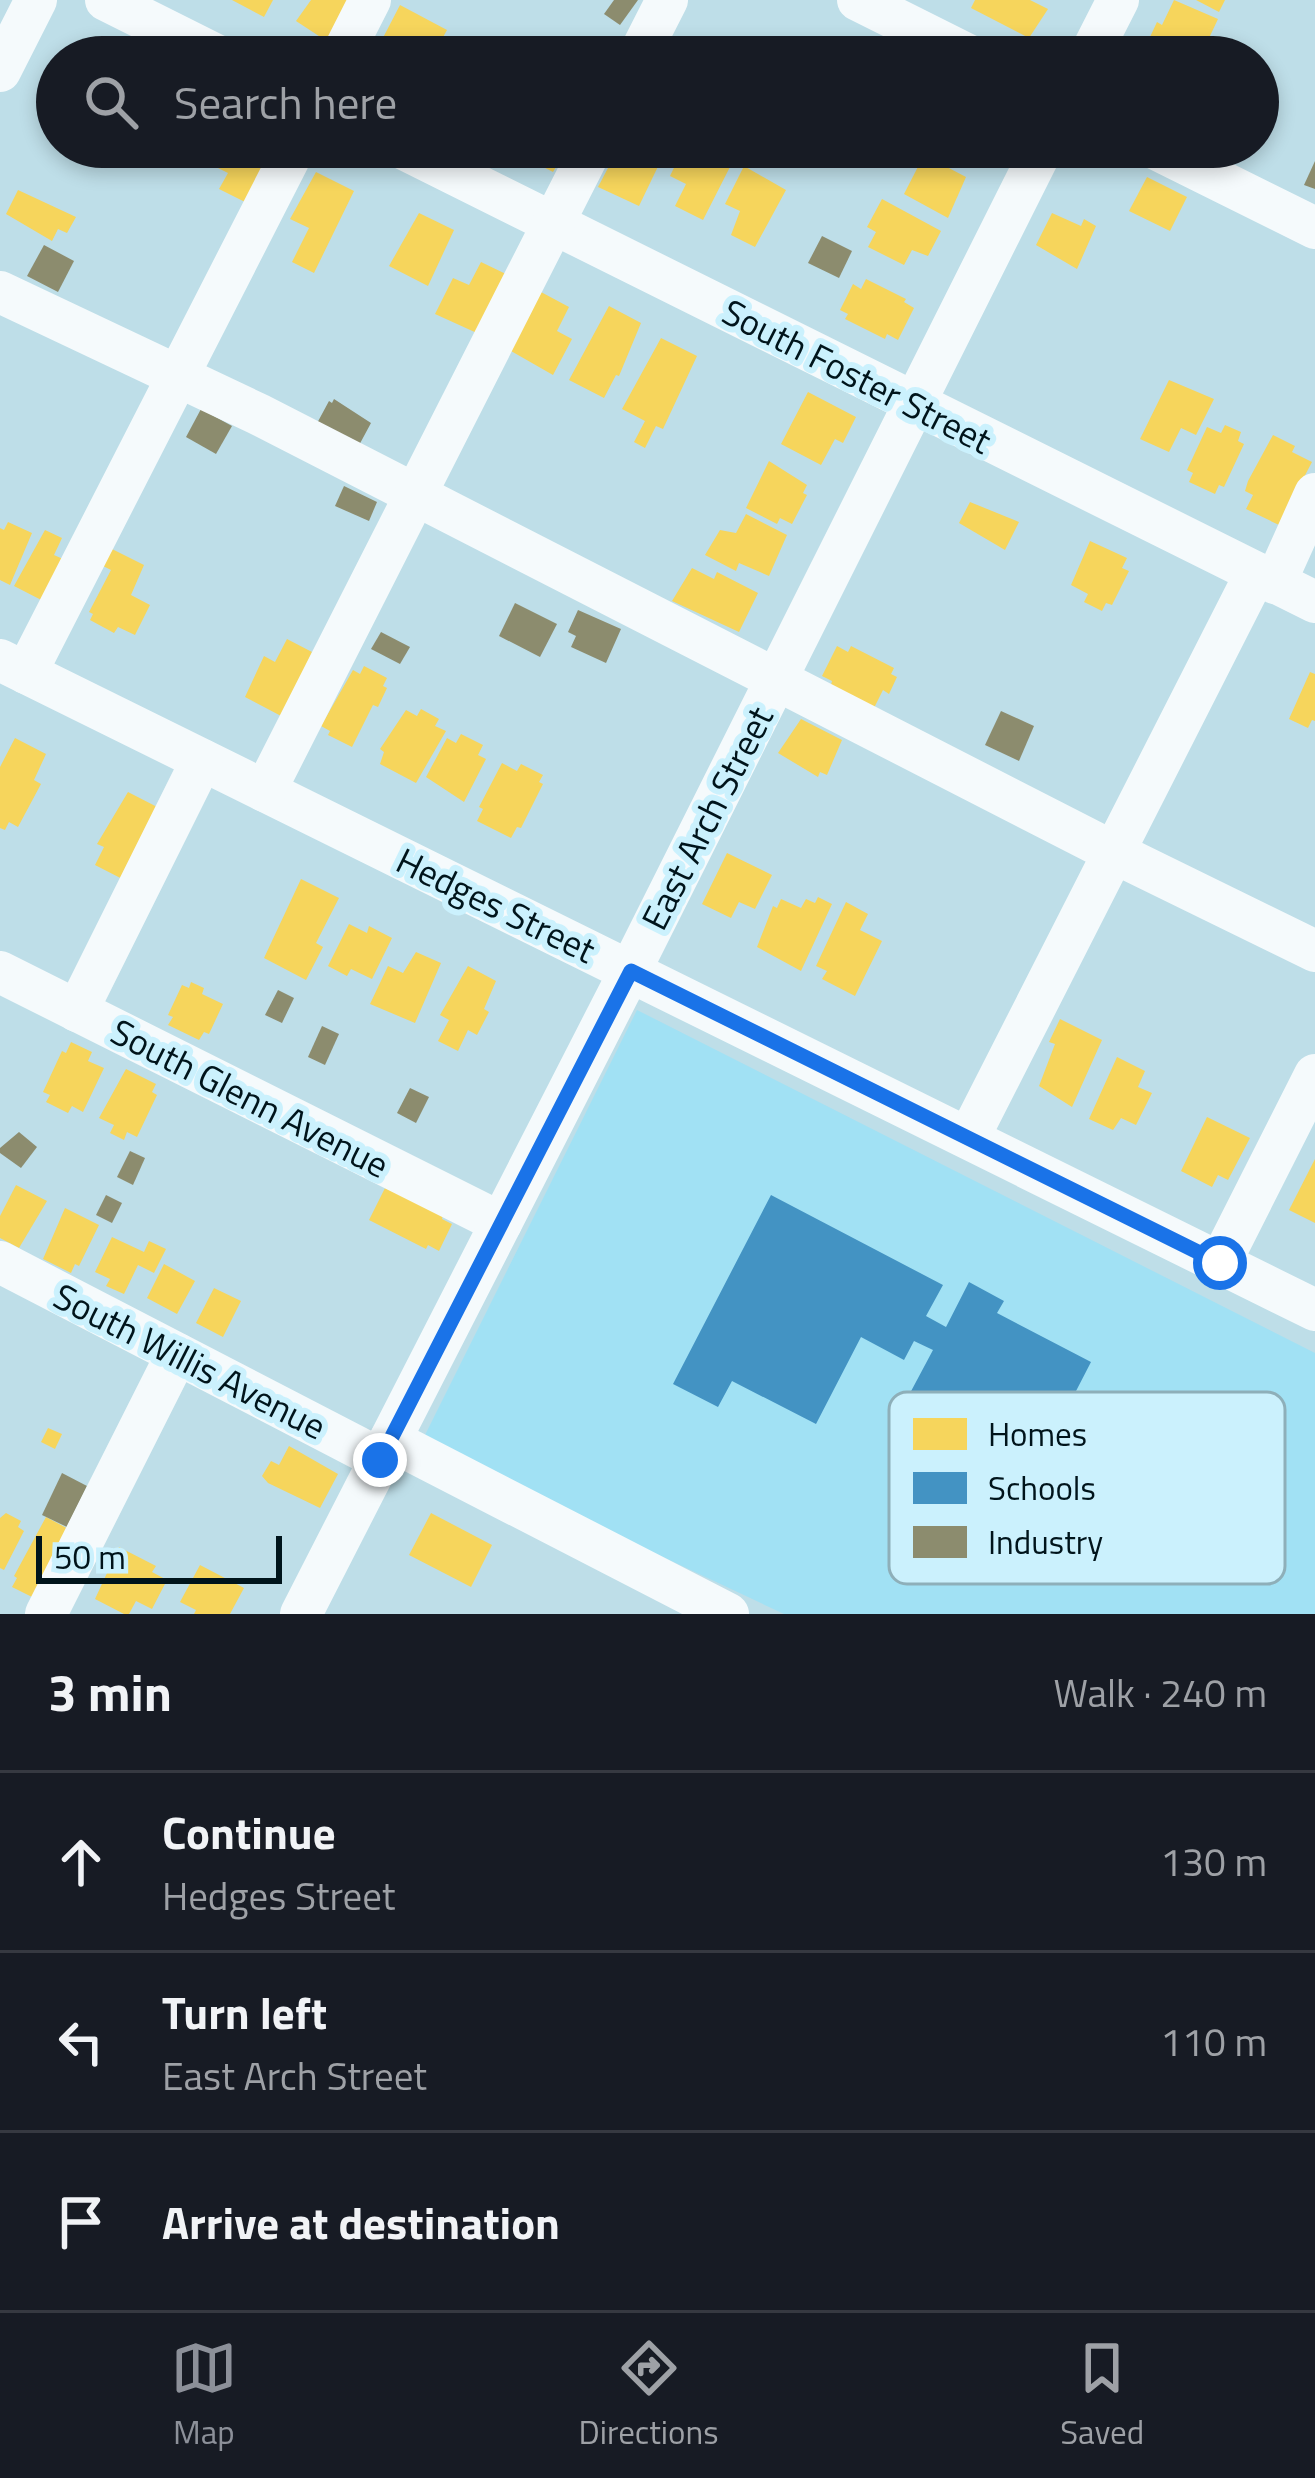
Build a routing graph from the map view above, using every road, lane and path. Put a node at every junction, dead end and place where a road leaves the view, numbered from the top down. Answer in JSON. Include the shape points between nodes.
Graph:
{"nodes":[{"id":1,"x":36,"y":0,"type":"edge"},
{"id":2,"x":106,"y":0,"type":"edge"},
{"id":3,"x":370,"y":0,"type":"edge"},
{"id":4,"x":667,"y":0,"type":"edge"},
{"id":5,"x":858,"y":0,"type":"edge"},
{"id":6,"x":1118,"y":0,"type":"edge"},
{"id":7,"x":178,"y":36,"type":"edge"},
{"id":8,"x":352,"y":36,"type":"edge"},
{"id":9,"x":649,"y":36,"type":"edge"},
{"id":10,"x":930,"y":36,"type":"edge"},
{"id":11,"x":1100,"y":36,"type":"edge"},
{"id":12,"x":0,"y":71,"type":"edge"},
{"id":13,"x":284,"y":168,"type":"edge"},
{"id":14,"x":442,"y":168,"type":"edge"},
{"id":15,"x":581,"y":168,"type":"edge"},
{"id":16,"x":1032,"y":168,"type":"edge"},
{"id":17,"x":1195,"y":168,"type":"edge"},
{"id":18,"x":553,"y":224,"type":"junction"},
{"id":19,"x":1315,"y":228,"type":"edge"},
{"id":20,"x":0,"y":292,"type":"edge"},
{"id":21,"x":179,"y":378,"type":"junction"},
{"id":22,"x":914,"y":405,"type":"junction"},
{"id":23,"x":1315,"y":494,"type":"edge"},
{"id":24,"x":415,"y":496,"type":"junction"},
{"id":25,"x":1265,"y":578,"type":"junction"},
{"id":26,"x":1315,"y":602,"type":"edge"},
{"id":27,"x":13,"y":666,"type":"edge"},
{"id":28,"x":777,"y":679,"type":"junction"},
{"id":29,"x":202,"y":760,"type":"junction"},
{"id":30,"x":265,"y":790,"type":"junction"},
{"id":31,"x":1115,"y":853,"type":"junction"},
{"id":32,"x":1315,"y":951,"type":"edge"},
{"id":33,"x":631,"y":971,"type":"junction"},
{"id":34,"x":0,"y":972,"type":"edge"},
{"id":35,"x":77,"y":1011,"type":"junction"},
{"id":36,"x":1315,"y":1075,"type":"edge"},
{"id":37,"x":969,"y":1137,"type":"junction"},
{"id":38,"x":501,"y":1223,"type":"junction"},
{"id":39,"x":0,"y":1263,"type":"edge"},
{"id":40,"x":1220,"y":1263,"type":"junction"},
{"id":41,"x":1315,"y":1310,"type":"edge"},
{"id":42,"x":177,"y":1354,"type":"junction"},
{"id":43,"x":385,"y":1450,"type":"junction"},
{"id":44,"x":46,"y":1614,"type":"edge"},
{"id":45,"x":301,"y":1614,"type":"edge"},
{"id":46,"x":728,"y":1614,"type":"edge"}],
"edges":[{"from":1,"to":12,"type":"street"},
{"from":2,"to":7,"type":"street"},
{"from":3,"to":8,"type":"street"},
{"from":4,"to":9,"type":"street"},
{"from":5,"to":10,"type":"street"},
{"from":6,"to":11,"type":"street"},
{"from":13,"to":21,"type":"street"},
{"from":14,"to":18,"type":"street","name":"South Foster Street"},
{"from":15,"to":18,"type":"street"},
{"from":16,"to":22,"type":"street","name":"East Arch Street"},
{"from":17,"to":19,"type":"street"},
{"from":18,"to":22,"type":"street","name":"South Foster Street"},
{"from":18,"to":24,"type":"street"},
{"from":20,"to":21,"type":"street"},
{"from":21,"to":24,"type":"street"},
{"from":21,"to":27,"type":"street"},
{"from":22,"to":25,"type":"street","name":"South Foster Street"},
{"from":22,"to":28,"type":"street","name":"East Arch Street"},
{"from":23,"to":25,"type":"street"},
{"from":24,"to":28,"type":"street"},
{"from":24,"to":30,"type":"street"},
{"from":25,"to":26,"type":"street","name":"South Foster Street"},
{"from":25,"to":31,"type":"street"},
{"from":27,"to":29,"type":"street","name":"Hedges Street"},
{"from":28,"to":31,"type":"street"},
{"from":28,"to":33,"type":"street","name":"East Arch Street"},
{"from":29,"to":30,"type":"street","name":"Hedges Street"},
{"from":29,"to":35,"type":"street"},
{"from":30,"to":33,"type":"street","name":"Hedges Street"},
{"from":31,"to":32,"type":"street"},
{"from":31,"to":37,"type":"street"},
{"from":33,"to":37,"type":"street","name":"Hedges Street"},
{"from":33,"to":38,"type":"street","name":"East Arch Street"},
{"from":34,"to":35,"type":"street","name":"South Glenn Avenue"},
{"from":35,"to":38,"type":"street","name":"South Glenn Avenue"},
{"from":36,"to":40,"type":"street"},
{"from":37,"to":40,"type":"street","name":"Hedges Street"},
{"from":38,"to":43,"type":"street","name":"East Arch Street"},
{"from":39,"to":42,"type":"street","name":"South Willis Avenue"},
{"from":40,"to":41,"type":"street","name":"Hedges Street"},
{"from":42,"to":43,"type":"street","name":"South Willis Avenue"},
{"from":42,"to":44,"type":"street"},
{"from":43,"to":45,"type":"street","name":"East Arch Street"},
{"from":43,"to":46,"type":"street","name":"South Willis Avenue"}]}
